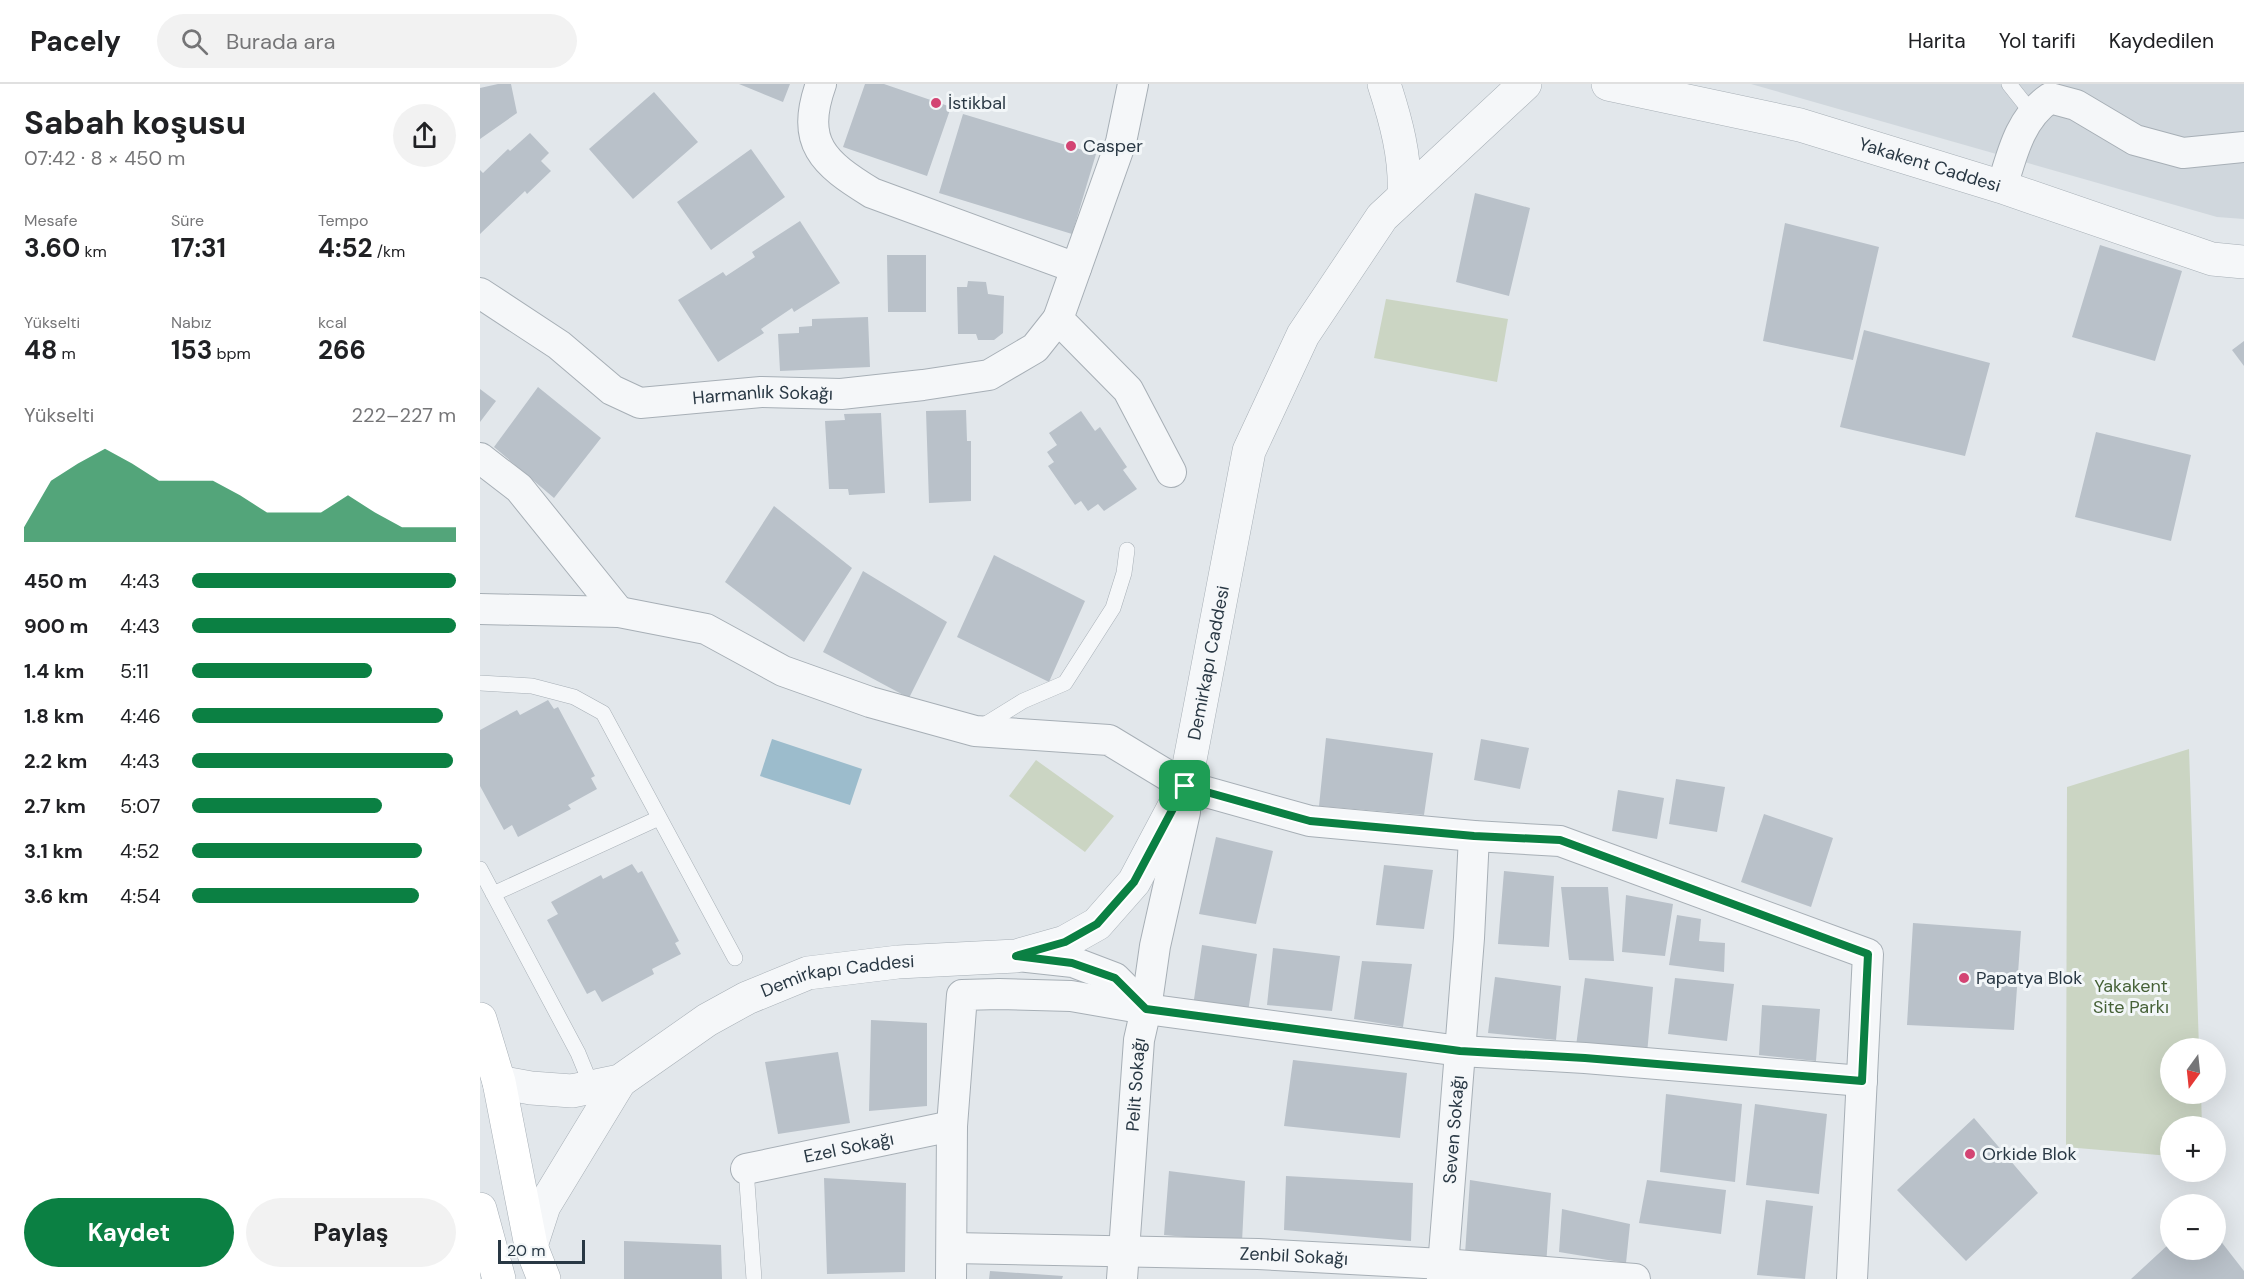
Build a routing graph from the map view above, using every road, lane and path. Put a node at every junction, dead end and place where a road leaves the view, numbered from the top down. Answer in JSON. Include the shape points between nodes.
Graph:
{"nodes":[{"id":1,"x":821,"y":84,"type":"edge"},
{"id":2,"x":1133,"y":84,"type":"edge"},
{"id":3,"x":1384,"y":84,"type":"edge"},
{"id":4,"x":1525,"y":84,"type":"edge"},
{"id":5,"x":1608,"y":84,"type":"edge"},
{"id":6,"x":2009,"y":84,"type":"edge"},
{"id":7,"x":2045,"y":98,"type":"edge"},
{"id":8,"x":2244,"y":147,"type":"edge"},
{"id":9,"x":2002,"y":187,"type":"junction"},
{"id":10,"x":1404,"y":196,"type":"junction"},
{"id":11,"x":2244,"y":262,"type":"edge"},
{"id":12,"x":1076,"y":267,"type":"junction"},
{"id":13,"x":480,"y":293,"type":"edge"},
{"id":14,"x":1058,"y":319,"type":"junction"},
{"id":15,"x":480,"y":458,"type":"edge"},
{"id":16,"x":1171,"y":472,"type":"dead end"},
{"id":17,"x":1127,"y":550,"type":"dead end"},
{"id":18,"x":480,"y":609,"type":"edge"},
{"id":19,"x":619,"y":612,"type":"junction"},
{"id":20,"x":480,"y":684,"type":"edge"},
{"id":21,"x":975,"y":730,"type":"junction"},
{"id":22,"x":1185,"y":786,"type":"junction"},
{"id":23,"x":659,"y":818,"type":"junction"},
{"id":24,"x":1474,"y":836,"type":"junction"},
{"id":25,"x":480,"y":869,"type":"edge"},
{"id":26,"x":493,"y":894,"type":"junction"},
{"id":27,"x":1016,"y":956,"type":"junction"},
{"id":28,"x":735,"y":958,"type":"dead end"},
{"id":29,"x":1146,"y":1009,"type":"junction"},
{"id":30,"x":480,"y":1019,"type":"edge"},
{"id":31,"x":1460,"y":1051,"type":"junction"},
{"id":32,"x":1862,"y":1081,"type":"junction"},
{"id":33,"x":500,"y":1082,"type":"junction"},
{"id":34,"x":606,"y":1084,"type":"junction"},
{"id":35,"x":952,"y":1126,"type":"junction"},
{"id":36,"x":746,"y":1169,"type":"joint"},
{"id":37,"x":480,"y":1209,"type":"edge"},
{"id":38,"x":531,"y":1246,"type":"junction"},
{"id":39,"x":952,"y":1248,"type":"junction"},
{"id":40,"x":1123,"y":1266,"type":"edge"},
{"id":41,"x":1442,"y":1272,"type":"edge"},
{"id":42,"x":499,"y":1279,"type":"edge"},
{"id":43,"x":544,"y":1279,"type":"edge"},
{"id":44,"x":754,"y":1279,"type":"edge"},
{"id":45,"x":951,"y":1279,"type":"edge"},
{"id":46,"x":1635,"y":1279,"type":"edge"},
{"id":47,"x":1852,"y":1279,"type":"edge"}],
"edges":[{"from":1,"to":12,"type":"street","via":[[811,122],[814,138],[824,156],[853,182],[872,193]]},
{"from":2,"to":12,"type":"street","name":"Harmanlık Sokağı","via":[[1121,142]]},
{"from":3,"to":10,"type":"street","via":[[1405,171]]},
{"from":4,"to":10,"type":"street","name":"Demirkapı Caddesi"},
{"from":5,"to":9,"type":"street","name":"Yakakent Caddesi","via":[[1800,125]]},
{"from":6,"to":7,"type":"lane"},
{"from":7,"to":8,"type":"street","via":[[2076,105],[2135,140],[2183,153]]},
{"from":7,"to":9,"type":"street","via":[[2019,134]]},
{"from":9,"to":11,"type":"street","name":"Yakakent Caddesi","via":[[2212,259]]},
{"from":10,"to":22,"type":"street","name":"Demirkapı Caddesi","via":[[1382,217],[1303,335],[1249,451]]},
{"from":12,"to":14,"type":"street","name":"Harmanlık Sokağı"},
{"from":13,"to":14,"type":"street","name":"Harmanlık Sokağı","via":[[559,345],[612,390],[640,403],[761,392],[841,394],[988,375],[1035,348]]},
{"from":14,"to":16,"type":"street","via":[[1128,390]]},
{"from":15,"to":19,"type":"street","via":[[519,488]]},
{"from":17,"to":21,"type":"lane","via":[[1113,608],[1065,683],[1023,701]]},
{"from":18,"to":19,"type":"street"},
{"from":19,"to":21,"type":"street","via":[[706,629],[783,670],[870,702]]},
{"from":20,"to":23,"type":"lane","via":[[532,686],[574,698],[603,713]]},
{"from":21,"to":22,"type":"street","via":[[1109,740]]},
{"from":22,"to":24,"type":"street","via":[[1310,821]]},
{"from":22,"to":27,"type":"street","name":"Demirkapı Caddesi","via":[[1134,882],[1097,924],[1065,942]]},
{"from":22,"to":29,"type":"street","name":"Pelit Sokağı","via":[[1185,812],[1155,946]]},
{"from":23,"to":26,"type":"lane"},
{"from":23,"to":28,"type":"lane"},
{"from":24,"to":31,"type":"street","name":"Seven Sokağı"},
{"from":24,"to":32,"type":"street","via":[[1560,840],[1868,954]]},
{"from":25,"to":26,"type":"lane"},
{"from":26,"to":34,"type":"lane","via":[[578,1053]]},
{"from":27,"to":29,"type":"street","via":[[1072,963],[1115,978]]},
{"from":27,"to":34,"type":"street","name":"Demirkapı Caddesi","via":[[898,962],[808,973],[747,998]]},
{"from":29,"to":31,"type":"street"},
{"from":29,"to":35,"type":"street","via":[[1071,996],[963,996]]},
{"from":29,"to":40,"type":"street","name":"Pelit Sokağı","via":[[1139,1040]]},
{"from":30,"to":33,"type":"main road"},
{"from":31,"to":32,"type":"street"},
{"from":31,"to":41,"type":"street","name":"Seven Sokağı"},
{"from":32,"to":47,"type":"street"},
{"from":33,"to":34,"type":"street","name":"Demirkapı Caddesi","via":[[572,1091]]},
{"from":33,"to":38,"type":"main road"},
{"from":34,"to":38,"type":"street","name":"Demirkapı Caddesi","via":[[544,1206]]},
{"from":35,"to":36,"type":"street","name":"Ezel Sokağı"},
{"from":35,"to":39,"type":"street"},
{"from":36,"to":44,"type":"lane"},
{"from":37,"to":42,"type":"main road"},
{"from":38,"to":43,"type":"main road"},
{"from":39,"to":40,"type":"street","name":"Zenbil Sokağı"},
{"from":39,"to":45,"type":"street"},
{"from":40,"to":41,"type":"street","name":"Zenbil Sokağı","via":[[1258,1254]]},
{"from":41,"to":46,"type":"street","name":"Zenbil Sokağı"}]}
